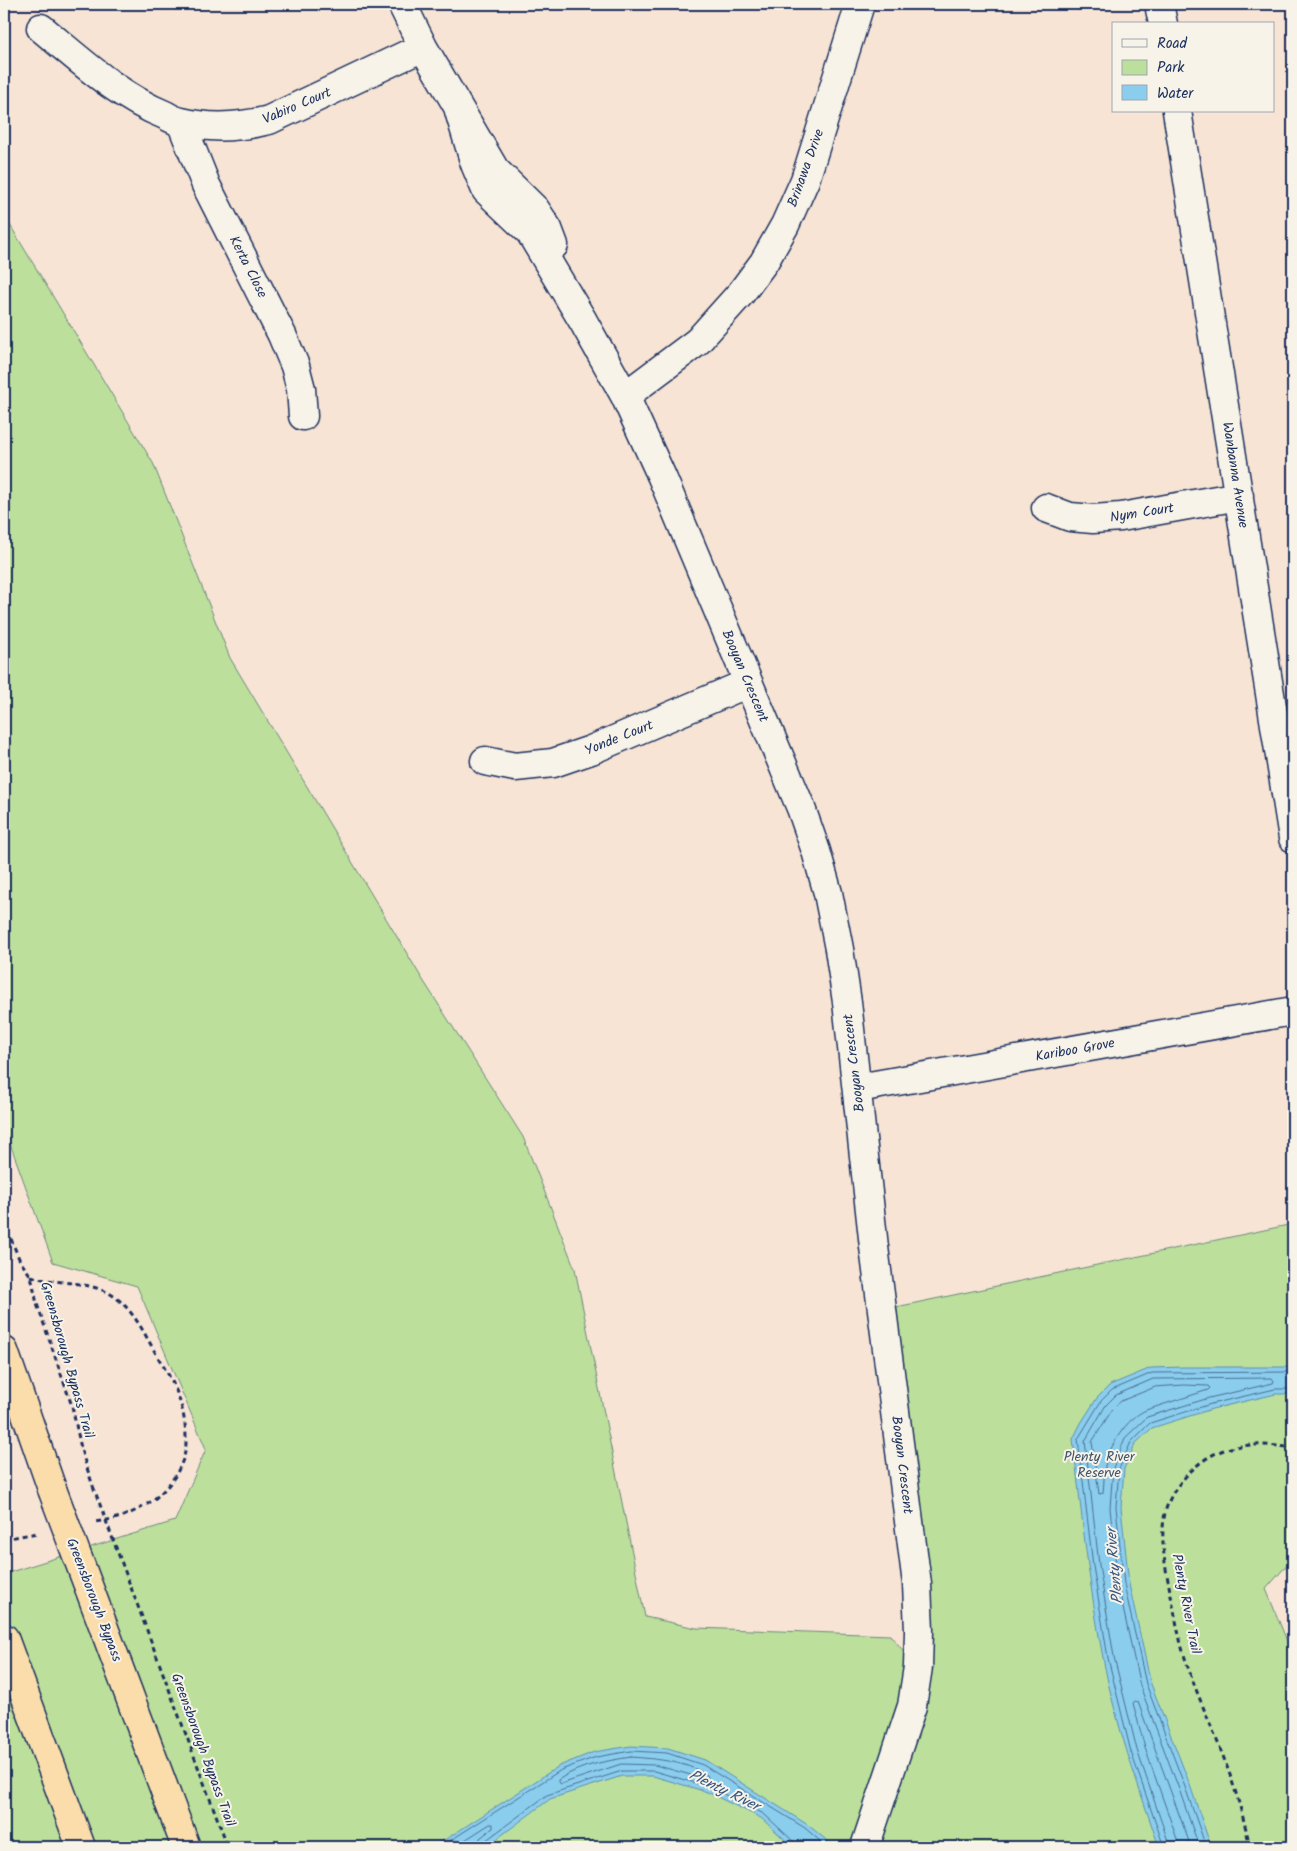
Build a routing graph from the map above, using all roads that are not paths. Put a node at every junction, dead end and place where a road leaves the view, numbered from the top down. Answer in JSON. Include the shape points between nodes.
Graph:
{"nodes":[{"id":1,"x":402,"y":4,"type":"edge"},
{"id":2,"x":860,"y":4,"type":"edge"},
{"id":3,"x":1160,"y":4,"type":"edge"},
{"id":4,"x":1163,"y":22,"type":"edge"},
{"id":5,"x":41,"y":28,"type":"dead end"},
{"id":6,"x":424,"y":47,"type":"junction"},
{"id":7,"x":1177,"y":112,"type":"edge"},
{"id":8,"x":181,"y":122,"type":"junction"},
{"id":9,"x":620,"y":386,"type":"junction"},
{"id":10,"x":303,"y":416,"type":"dead end"},
{"id":11,"x":1239,"y":496,"type":"junction"},
{"id":12,"x":1046,"y":508,"type":"dead end"},
{"id":13,"x":748,"y":683,"type":"junction"},
{"id":14,"x":485,"y":761,"type":"dead end"},
{"id":15,"x":1293,"y":838,"type":"edge"},
{"id":16,"x":1293,"y":1011,"type":"edge"},
{"id":17,"x":858,"y":1088,"type":"junction"},
{"id":18,"x":4,"y":1351,"type":"edge"},
{"id":19,"x":4,"y":1638,"type":"edge"},
{"id":20,"x":80,"y":1847,"type":"edge"},
{"id":21,"x":186,"y":1847,"type":"edge"},
{"id":22,"x":865,"y":1847,"type":"edge"}],
"edges":[{"from":1,"to":6,"type":"street","name":"Booyan Crescent"},
{"from":2,"to":9,"type":"street","name":"Brinawa Drive","via":[[804,180],[785,225],[764,262],[697,342]]},
{"from":3,"to":4,"type":"street"},
{"from":5,"to":8,"type":"street","name":"Vabiro Court","via":[[109,83],[145,107]]},
{"from":6,"to":8,"type":"street","name":"Vabiro Court","via":[[269,120],[245,126]]},
{"from":6,"to":9,"type":"street","name":"Booyan Crescent","via":[[495,170],[535,209],[548,229],[583,321]]},
{"from":7,"to":11,"type":"street","name":"Wanbanna Avenue"},
{"from":8,"to":10,"type":"street","name":"Kerta Close","via":[[206,185],[286,343],[301,389]]},
{"from":9,"to":13,"type":"street","name":"Booyan Crescent","via":[[662,477]]},
{"from":11,"to":12,"type":"street","name":"Nym Court","via":[[1094,519],[1070,517]]},
{"from":11,"to":15,"type":"street","name":"Wanbanna Avenue"},
{"from":13,"to":14,"type":"street","name":"Yonde Court","via":[[553,763],[515,767]]},
{"from":13,"to":17,"type":"street","name":"Booyan Crescent","via":[[801,808],[828,893],[840,949]]},
{"from":16,"to":17,"type":"street","name":"Kariboo Grove"},
{"from":17,"to":22,"type":"street","name":"Booyan Crescent","via":[[874,1247],[917,1584],[919,1631],[912,1706]]},
{"from":18,"to":21,"type":"highway","name":"Greensborough Bypass","bridge":true,"via":[[52,1490]]},
{"from":19,"to":20,"type":"highway"}]}
